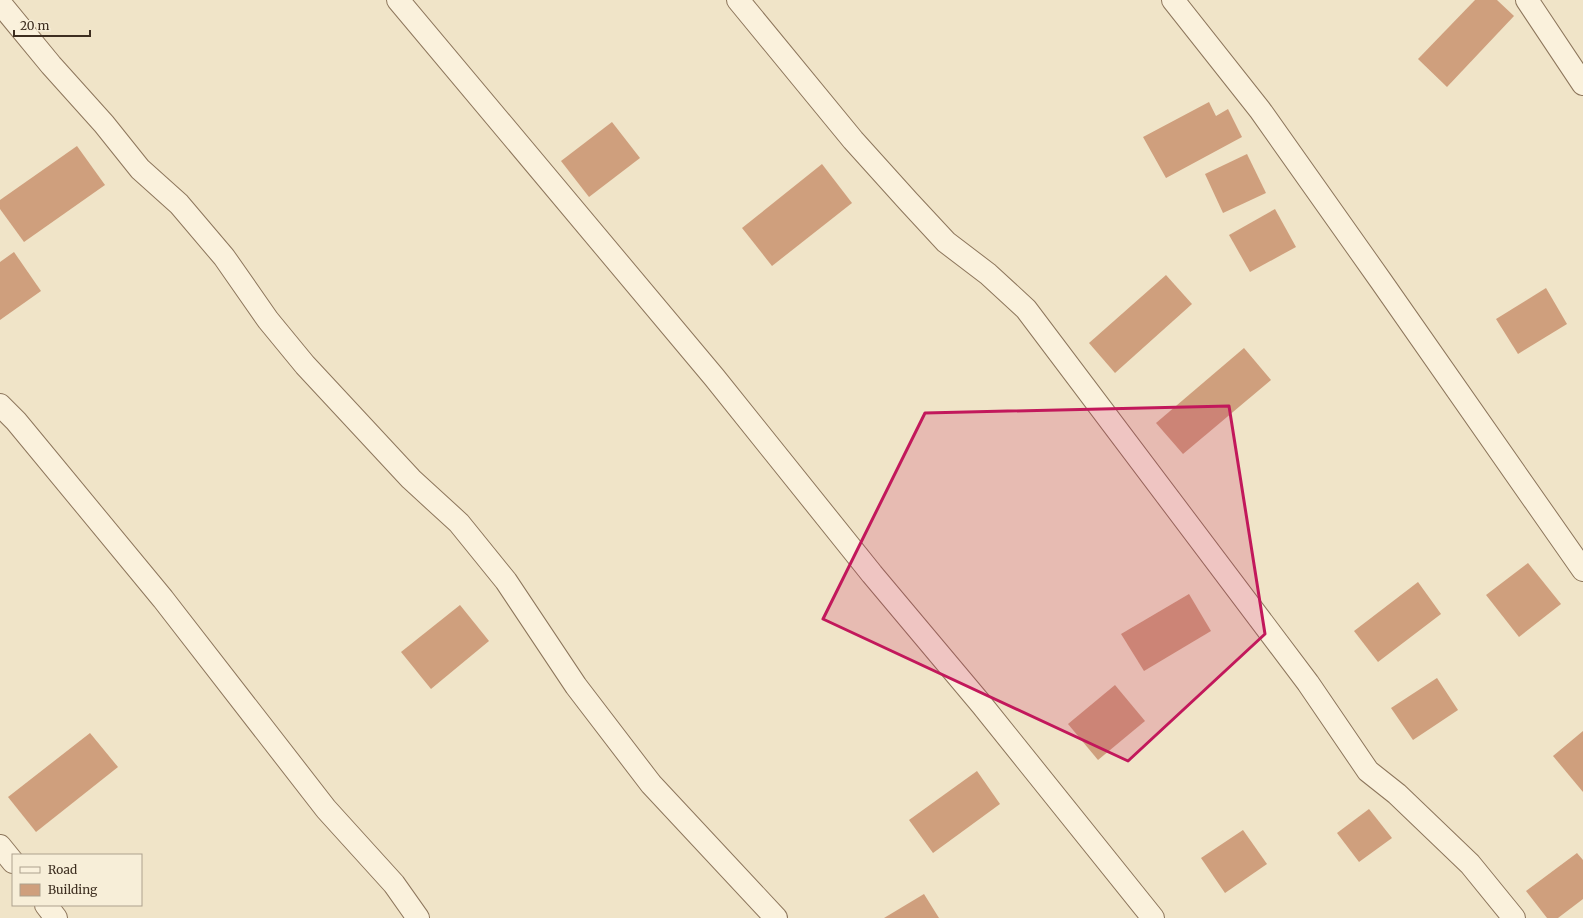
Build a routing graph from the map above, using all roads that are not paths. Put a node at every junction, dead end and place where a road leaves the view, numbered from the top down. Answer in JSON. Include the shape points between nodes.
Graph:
{"nodes":[{"id":1,"x":398,"y":0,"type":"edge"},
{"id":2,"x":738,"y":0,"type":"edge"},
{"id":3,"x":1173,"y":0,"type":"edge"},
{"id":4,"x":1527,"y":0,"type":"edge"},
{"id":5,"x":0,"y":3,"type":"edge"},
{"id":6,"x":1583,"y":84,"type":"edge"},
{"id":7,"x":0,"y":405,"type":"edge"},
{"id":8,"x":1583,"y":570,"type":"edge"},
{"id":9,"x":0,"y":846,"type":"edge"},
{"id":10,"x":12,"y":861,"type":"edge"},
{"id":11,"x":47,"y":906,"type":"edge"},
{"id":12,"x":56,"y":918,"type":"edge"},
{"id":13,"x":418,"y":918,"type":"edge"},
{"id":14,"x":776,"y":918,"type":"edge"},
{"id":15,"x":1153,"y":918,"type":"edge"},
{"id":16,"x":1514,"y":918,"type":"edge"}],
"edges":[{"from":1,"to":15,"type":"street","via":[[714,377]]},
{"from":2,"to":16,"type":"street","via":[[853,140],[946,242],[988,274],[1026,308],[1308,683],[1368,771],[1470,864]]},
{"from":3,"to":8,"type":"street","via":[[1260,110]]},
{"from":4,"to":6,"type":"street"},
{"from":5,"to":14,"type":"street","via":[[140,170],[179,204],[219,251],[268,320],[305,365],[411,479],[459,523],[506,581],[576,686],[651,784]]},
{"from":7,"to":13,"type":"street","via":[[163,599],[326,809],[394,884]]},
{"from":9,"to":10,"type":"street"},
{"from":11,"to":12,"type":"street"}]}
